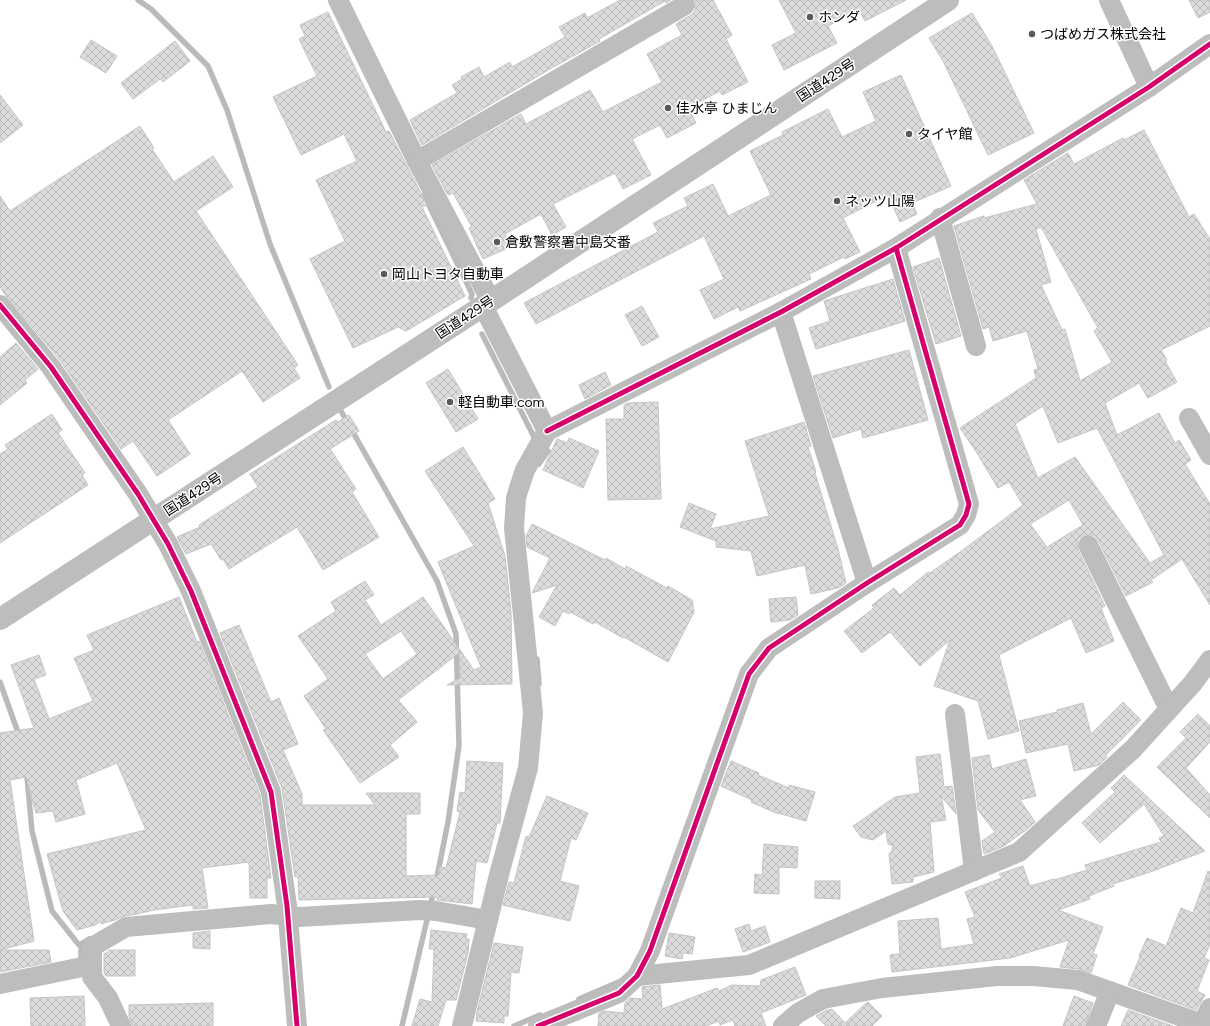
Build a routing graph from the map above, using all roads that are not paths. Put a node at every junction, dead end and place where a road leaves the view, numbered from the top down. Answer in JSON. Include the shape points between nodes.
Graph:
{"nodes":[{"id":1,"x":338,"y":0,"type":"edge"},
{"id":2,"x":948,"y":0,"type":"edge"},
{"id":3,"x":1110,"y":0,"type":"edge"},
{"id":4,"x":685,"y":5,"type":"dead end"},
{"id":5,"x":1210,"y":44,"type":"edge"},
{"id":6,"x":1149,"y":87,"type":"junction"},
{"id":7,"x":417,"y":161,"type":"junction"},
{"id":8,"x":940,"y":218,"type":"junction"},
{"id":9,"x":896,"y":248,"type":"junction"},
{"id":10,"x":487,"y":303,"type":"junction"},
{"id":11,"x":0,"y":305,"type":"edge"},
{"id":12,"x":781,"y":312,"type":"junction"},
{"id":13,"x":976,"y":346,"type":"dead end"},
{"id":14,"x":1189,"y":418,"type":"dead end"},
{"id":15,"x":547,"y":430,"type":"junction"},
{"id":16,"x":1210,"y":455,"type":"edge"},
{"id":17,"x":153,"y":520,"type":"junction"},
{"id":18,"x":1088,"y":545,"type":"dead end"},
{"id":19,"x":867,"y":583,"type":"junction"},
{"id":20,"x":0,"y":620,"type":"edge"},
{"id":21,"x":1210,"y":660,"type":"edge"},
{"id":22,"x":1169,"y":709,"type":"junction"},
{"id":23,"x":955,"y":714,"type":"dead end"},
{"id":24,"x":974,"y":871,"type":"junction"},
{"id":25,"x":287,"y":910,"type":"junction"},
{"id":26,"x":488,"y":920,"type":"junction"},
{"id":27,"x":92,"y":965,"type":"junction"},
{"id":28,"x":637,"y":976,"type":"junction"},
{"id":29,"x":0,"y":984,"type":"edge"},
{"id":30,"x":1110,"y":991,"type":"junction"},
{"id":31,"x":1204,"y":1020,"type":"edge"},
{"id":32,"x":121,"y":1026,"type":"edge"},
{"id":33,"x":297,"y":1026,"type":"edge"},
{"id":34,"x":462,"y":1026,"type":"edge"},
{"id":35,"x":538,"y":1026,"type":"edge"},
{"id":36,"x":783,"y":1026,"type":"edge"},
{"id":37,"x":1096,"y":1026,"type":"edge"}],
"edges":[{"from":1,"to":7,"type":"street"},
{"from":2,"to":10,"type":"highway","name":"国道429号"},
{"from":3,"to":6,"type":"street"},
{"from":4,"to":7,"type":"street"},
{"from":5,"to":6,"type":"street"},
{"from":6,"to":8,"type":"street"},
{"from":7,"to":10,"type":"street"},
{"from":8,"to":9,"type":"street"},
{"from":8,"to":13,"type":"street"},
{"from":9,"to":12,"type":"street"},
{"from":9,"to":19,"type":"street","via":[[969,504],[960,525]]},
{"from":10,"to":15,"type":"street"},
{"from":10,"to":17,"type":"highway","name":"国道429号"},
{"from":11,"to":17,"type":"street","via":[[51,367]]},
{"from":12,"to":15,"type":"street"},
{"from":12,"to":19,"type":"street"},
{"from":14,"to":16,"type":"street"},
{"from":15,"to":26,"type":"street","via":[[525,470],[516,498],[514,528],[533,713],[528,768]]},
{"from":17,"to":20,"type":"highway","name":"国道429号"},
{"from":17,"to":25,"type":"street","via":[[191,591],[271,792]]},
{"from":18,"to":22,"type":"street"},
{"from":19,"to":28,"type":"street","via":[[769,648],[749,674],[650,951]]},
{"from":21,"to":22,"type":"street"},
{"from":22,"to":24,"type":"street","via":[[1133,749],[1019,852]]},
{"from":23,"to":24,"type":"street"},
{"from":24,"to":28,"type":"street","via":[[749,965]]},
{"from":25,"to":26,"type":"street","via":[[299,917],[429,911]]},
{"from":25,"to":27,"type":"street","via":[[271,914],[126,927],[92,947]]},
{"from":25,"to":33,"type":"street"},
{"from":26,"to":34,"type":"street"},
{"from":27,"to":29,"type":"street"},
{"from":27,"to":32,"type":"street","via":[[92,977],[108,998]]},
{"from":28,"to":35,"type":"street","via":[[619,993]]},
{"from":30,"to":31,"type":"street"},
{"from":30,"to":36,"type":"street","via":[[1078,980],[1033,976],[981,977],[882,988],[823,999],[798,1013]]},
{"from":30,"to":37,"type":"street"}]}
